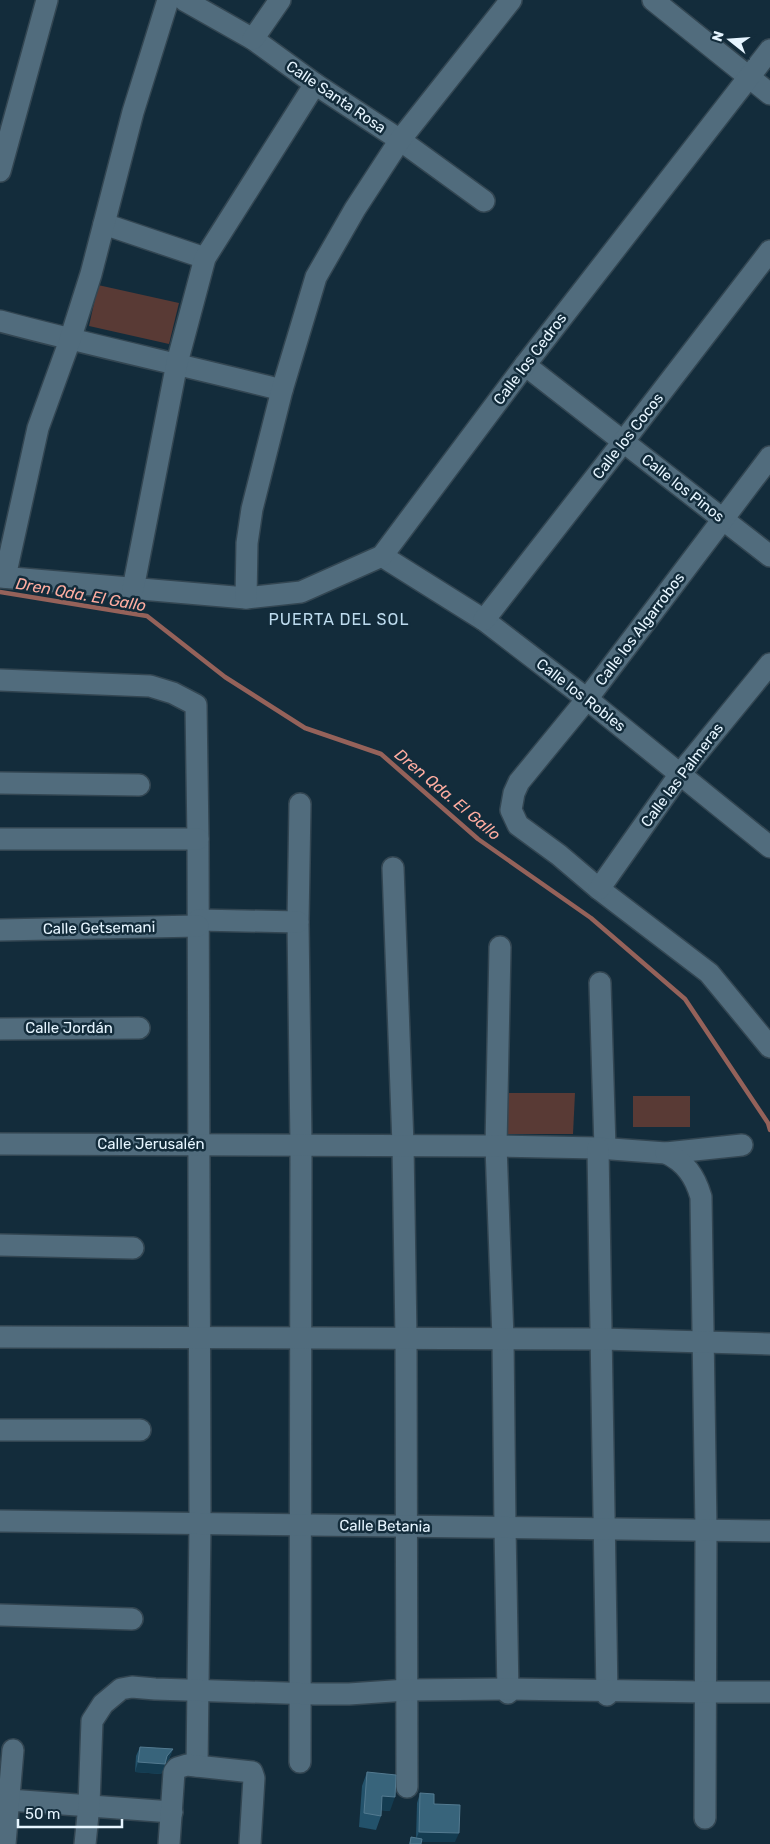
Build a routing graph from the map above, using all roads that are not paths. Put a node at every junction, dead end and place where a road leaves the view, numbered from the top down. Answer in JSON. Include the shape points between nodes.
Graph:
{"nodes":[{"id":1,"x":47,"y":0,"type":"edge"},
{"id":2,"x":168,"y":0,"type":"edge"},
{"id":3,"x":184,"y":0,"type":"edge"},
{"id":4,"x":280,"y":0,"type":"edge"},
{"id":5,"x":511,"y":0,"type":"edge"},
{"id":6,"x":653,"y":0,"type":"edge"},
{"id":7,"x":253,"y":39,"type":"junction"},
{"id":8,"x":770,"y":50,"type":"edge"},
{"id":9,"x":749,"y":77,"type":"junction"},
{"id":10,"x":315,"y":84,"type":"junction"},
{"id":11,"x":770,"y":94,"type":"edge"},
{"id":12,"x":400,"y":140,"type":"junction"},
{"id":13,"x":0,"y":171,"type":"edge"},
{"id":14,"x":484,"y":201,"type":"dead end"},
{"id":15,"x":104,"y":224,"type":"junction"},
{"id":16,"x":770,"y":251,"type":"edge"},
{"id":17,"x":205,"y":258,"type":"junction"},
{"id":18,"x":0,"y":321,"type":"edge"},
{"id":19,"x":70,"y":340,"type":"junction"},
{"id":20,"x":177,"y":363,"type":"junction"},
{"id":21,"x":525,"y":365,"type":"junction"},
{"id":22,"x":282,"y":390,"type":"junction"},
{"id":23,"x":623,"y":442,"type":"junction"},
{"id":24,"x":770,"y":457,"type":"edge"},
{"id":25,"x":722,"y":519,"type":"junction"},
{"id":26,"x":382,"y":556,"type":"junction"},
{"id":27,"x":770,"y":556,"type":"edge"},
{"id":28,"x":3,"y":577,"type":"edge"},
{"id":29,"x":133,"y":589,"type":"junction"},
{"id":30,"x":246,"y":598,"type":"junction"},
{"id":31,"x":484,"y":620,"type":"junction"},
{"id":32,"x":770,"y":664,"type":"edge"},
{"id":33,"x":0,"y":680,"type":"edge"},
{"id":34,"x":587,"y":699,"type":"junction"},
{"id":35,"x":680,"y":774,"type":"junction"},
{"id":36,"x":0,"y":784,"type":"edge"},
{"id":37,"x":139,"y":785,"type":"dead end"},
{"id":38,"x":300,"y":804,"type":"dead end"},
{"id":39,"x":0,"y":839,"type":"edge"},
{"id":40,"x":198,"y":840,"type":"junction"},
{"id":41,"x":770,"y":847,"type":"edge"},
{"id":42,"x":393,"y":868,"type":"dead end"},
{"id":43,"x":599,"y":889,"type":"junction"},
{"id":44,"x":298,"y":922,"type":"junction"},
{"id":45,"x":198,"y":923,"type":"junction"},
{"id":46,"x":0,"y":930,"type":"edge"},
{"id":47,"x":500,"y":947,"type":"dead end"},
{"id":48,"x":600,"y":984,"type":"dead end"},
{"id":49,"x":139,"y":1028,"type":"dead end"},
{"id":50,"x":0,"y":1029,"type":"edge"},
{"id":51,"x":770,"y":1047,"type":"edge"},
{"id":52,"x":0,"y":1144,"type":"edge"},
{"id":53,"x":199,"y":1144,"type":"junction"},
{"id":54,"x":301,"y":1145,"type":"junction"},
{"id":55,"x":403,"y":1145,"type":"junction"},
{"id":56,"x":742,"y":1145,"type":"dead end"},
{"id":57,"x":496,"y":1146,"type":"junction"},
{"id":58,"x":602,"y":1148,"type":"junction"},
{"id":59,"x":666,"y":1152,"type":"junction"},
{"id":60,"x":0,"y":1245,"type":"edge"},
{"id":61,"x":133,"y":1248,"type":"dead end"},
{"id":62,"x":0,"y":1337,"type":"edge"},
{"id":63,"x":200,"y":1338,"type":"junction"},
{"id":64,"x":301,"y":1338,"type":"junction"},
{"id":65,"x":406,"y":1339,"type":"junction"},
{"id":66,"x":503,"y":1339,"type":"junction"},
{"id":67,"x":602,"y":1339,"type":"junction"},
{"id":68,"x":703,"y":1342,"type":"junction"},
{"id":69,"x":770,"y":1344,"type":"edge"},
{"id":70,"x":0,"y":1430,"type":"edge"},
{"id":71,"x":140,"y":1430,"type":"dead end"},
{"id":72,"x":0,"y":1521,"type":"edge"},
{"id":73,"x":200,"y":1524,"type":"junction"},
{"id":74,"x":300,"y":1525,"type":"junction"},
{"id":75,"x":407,"y":1526,"type":"junction"},
{"id":76,"x":505,"y":1528,"type":"junction"},
{"id":77,"x":605,"y":1529,"type":"junction"},
{"id":78,"x":706,"y":1530,"type":"junction"},
{"id":79,"x":770,"y":1531,"type":"edge"},
{"id":80,"x":0,"y":1615,"type":"edge"},
{"id":81,"x":132,"y":1619,"type":"dead end"},
{"id":82,"x":407,"y":1690,"type":"junction"},
{"id":83,"x":199,"y":1691,"type":"junction"},
{"id":84,"x":508,"y":1691,"type":"junction"},
{"id":85,"x":705,"y":1692,"type":"junction"},
{"id":86,"x":770,"y":1692,"type":"edge"},
{"id":87,"x":300,"y":1693,"type":"junction"},
{"id":88,"x":607,"y":1693,"type":"junction"},
{"id":89,"x":13,"y":1750,"type":"dead end"},
{"id":90,"x":300,"y":1762,"type":"dead end"},
{"id":91,"x":197,"y":1766,"type":"junction"},
{"id":92,"x":407,"y":1787,"type":"dead end"},
{"id":93,"x":9,"y":1800,"type":"junction"},
{"id":94,"x":89,"y":1805,"type":"junction"},
{"id":95,"x":172,"y":1812,"type":"junction"},
{"id":96,"x":705,"y":1818,"type":"dead end"},
{"id":97,"x":5,"y":1844,"type":"edge"},
{"id":98,"x":85,"y":1844,"type":"edge"},
{"id":99,"x":169,"y":1844,"type":"edge"},
{"id":100,"x":250,"y":1844,"type":"edge"}],
"edges":[{"from":1,"to":13,"type":"street"},
{"from":2,"to":15,"type":"street","via":[[133,112]]},
{"from":3,"to":7,"type":"street","name":"Calle Santa Rosa"},
{"from":4,"to":7,"type":"street"},
{"from":5,"to":12,"type":"street"},
{"from":6,"to":9,"type":"street"},
{"from":7,"to":10,"type":"street","name":"Calle Santa Rosa"},
{"from":8,"to":9,"type":"street","name":"Calle los Cedros"},
{"from":9,"to":11,"type":"street"},
{"from":9,"to":21,"type":"street","name":"Calle los Cedros"},
{"from":10,"to":12,"type":"street","name":"Calle Santa Rosa"},
{"from":10,"to":17,"type":"street"},
{"from":12,"to":14,"type":"street","name":"Calle Santa Rosa"},
{"from":12,"to":22,"type":"street","via":[[316,277]]},
{"from":15,"to":17,"type":"street"},
{"from":15,"to":19,"type":"street"},
{"from":16,"to":23,"type":"street","name":"Calle los Cocos"},
{"from":17,"to":20,"type":"street"},
{"from":18,"to":19,"type":"street"},
{"from":19,"to":20,"type":"street"},
{"from":19,"to":28,"type":"street","via":[[38,428]]},
{"from":20,"to":22,"type":"street"},
{"from":20,"to":29,"type":"street"},
{"from":21,"to":23,"type":"street","name":"Calle los Pinos"},
{"from":21,"to":26,"type":"street","name":"Calle los Cedros"},
{"from":22,"to":30,"type":"street","via":[[252,509],[247,543]]},
{"from":23,"to":25,"type":"street","name":"Calle los Pinos"},
{"from":23,"to":31,"type":"street","name":"Calle los Cocos"},
{"from":24,"to":25,"type":"street","name":"Calle los Algarrobos"},
{"from":25,"to":27,"type":"street","name":"Calle los Pinos"},
{"from":25,"to":34,"type":"street","name":"Calle los Algarrobos"},
{"from":26,"to":30,"type":"street","name":"Calle los Cedros","via":[[301,592]]},
{"from":26,"to":31,"type":"street","name":"Calle los Robles"},
{"from":28,"to":29,"type":"street","name":"Calle los Cedros"},
{"from":29,"to":30,"type":"street","name":"Calle los Cedros"},
{"from":31,"to":34,"type":"street","name":"Calle los Robles"},
{"from":32,"to":35,"type":"street","name":"Calle las Palmeras"},
{"from":33,"to":40,"type":"street","via":[[150,686],[196,704]]},
{"from":34,"to":35,"type":"street","name":"Calle los Robles"},
{"from":34,"to":43,"type":"street","name":"Calle los Algarrobos","via":[[519,782],[511,810],[518,825],[559,854]]},
{"from":35,"to":41,"type":"street","name":"Calle los Robles"},
{"from":35,"to":43,"type":"street","name":"Calle las Palmeras"},
{"from":36,"to":37,"type":"street"},
{"from":38,"to":44,"type":"street"},
{"from":39,"to":40,"type":"street"},
{"from":40,"to":45,"type":"street"},
{"from":42,"to":55,"type":"street"},
{"from":43,"to":51,"type":"street","via":[[709,973]]},
{"from":44,"to":45,"type":"street","name":"Calle Getsemani"},
{"from":44,"to":54,"type":"street"},
{"from":45,"to":46,"type":"street","name":"Calle Getsemani"},
{"from":45,"to":53,"type":"street"},
{"from":47,"to":57,"type":"street"},
{"from":48,"to":58,"type":"street"},
{"from":49,"to":50,"type":"street","name":"Calle Jordán"},
{"from":52,"to":53,"type":"street","name":"Calle Jerusalén"},
{"from":53,"to":54,"type":"street","name":"Calle Jerusalén"},
{"from":53,"to":63,"type":"street"},
{"from":54,"to":55,"type":"street","name":"Calle Jerusalén"},
{"from":54,"to":64,"type":"street"},
{"from":55,"to":57,"type":"street","name":"Calle Jerusalén"},
{"from":55,"to":65,"type":"street"},
{"from":56,"to":59,"type":"street","name":"Calle Jerusalén"},
{"from":57,"to":58,"type":"street","name":"Calle Jerusalén"},
{"from":57,"to":66,"type":"street"},
{"from":58,"to":59,"type":"street","name":"Calle Jerusalén"},
{"from":58,"to":67,"type":"street"},
{"from":59,"to":68,"type":"street","via":[[680,1159],[697,1182],[701,1197]]},
{"from":60,"to":61,"type":"street"},
{"from":62,"to":63,"type":"street"},
{"from":63,"to":64,"type":"street"},
{"from":63,"to":73,"type":"street"},
{"from":64,"to":65,"type":"street"},
{"from":64,"to":74,"type":"street"},
{"from":65,"to":66,"type":"street"},
{"from":65,"to":75,"type":"street"},
{"from":66,"to":67,"type":"street"},
{"from":66,"to":76,"type":"street"},
{"from":67,"to":68,"type":"street"},
{"from":67,"to":77,"type":"street"},
{"from":68,"to":69,"type":"street"},
{"from":68,"to":78,"type":"street"},
{"from":70,"to":71,"type":"street"},
{"from":72,"to":73,"type":"street","name":"Calle Betania"},
{"from":73,"to":74,"type":"street","name":"Calle Betania"},
{"from":73,"to":83,"type":"street"},
{"from":74,"to":75,"type":"street","name":"Calle Betania"},
{"from":74,"to":87,"type":"street"},
{"from":75,"to":76,"type":"street","name":"Calle Betania"},
{"from":75,"to":82,"type":"street"},
{"from":76,"to":77,"type":"street","name":"Calle Betania"},
{"from":76,"to":84,"type":"street"},
{"from":77,"to":78,"type":"street","name":"Calle Betania"},
{"from":77,"to":88,"type":"street"},
{"from":78,"to":79,"type":"street","name":"Calle Betania"},
{"from":78,"to":85,"type":"street"},
{"from":80,"to":81,"type":"street"},
{"from":82,"to":84,"type":"street"},
{"from":82,"to":87,"type":"street"},
{"from":82,"to":92,"type":"street"},
{"from":83,"to":87,"type":"street"},
{"from":83,"to":91,"type":"street"},
{"from":83,"to":94,"type":"street","via":[[132,1687],[121,1690],[103,1704],[92,1721]]},
{"from":84,"to":88,"type":"street"},
{"from":85,"to":86,"type":"street"},
{"from":85,"to":88,"type":"street"},
{"from":85,"to":96,"type":"street"},
{"from":87,"to":90,"type":"street"},
{"from":89,"to":93,"type":"street"},
{"from":91,"to":95,"type":"street","via":[[182,1766],[174,1772]]},
{"from":91,"to":100,"type":"street","via":[[252,1772]]},
{"from":93,"to":94,"type":"street"},
{"from":93,"to":97,"type":"street"},
{"from":94,"to":95,"type":"street"},
{"from":94,"to":98,"type":"street"},
{"from":95,"to":99,"type":"street"}]}
